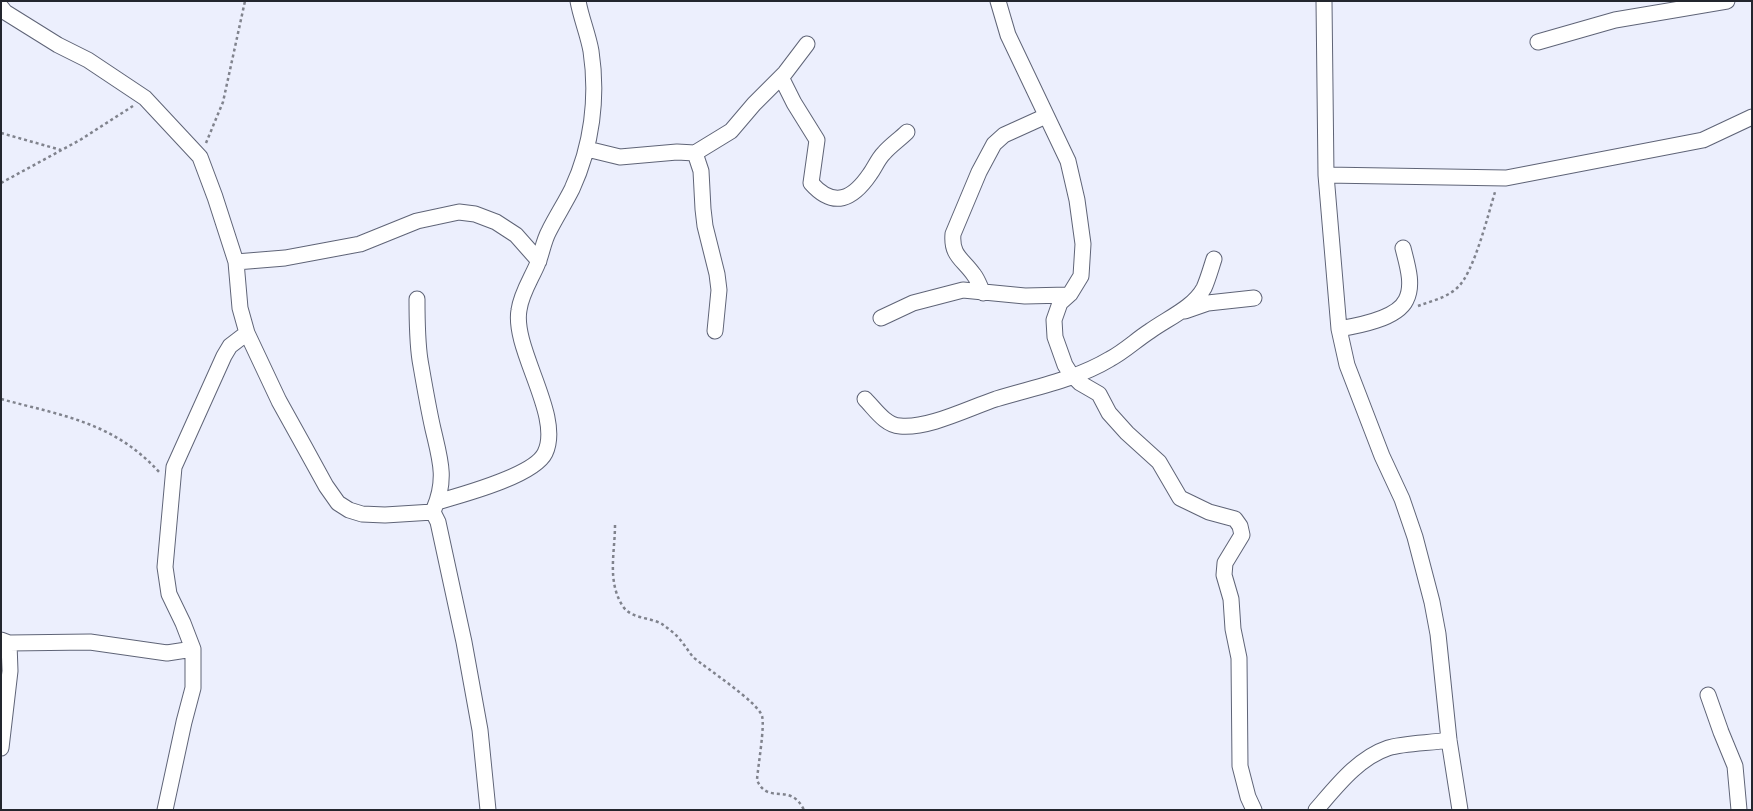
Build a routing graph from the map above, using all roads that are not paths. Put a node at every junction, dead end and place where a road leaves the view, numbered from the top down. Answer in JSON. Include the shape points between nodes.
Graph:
{"nodes":[{"id":1,"x":578,"y":1,"type":"edge"},
{"id":2,"x":998,"y":1,"type":"edge"},
{"id":3,"x":1324,"y":1,"type":"edge"},
{"id":4,"x":1727,"y":1,"type":"edge"},
{"id":5,"x":1,"y":7,"type":"edge"},
{"id":6,"x":1538,"y":42,"type":"dead end"},
{"id":7,"x":807,"y":44,"type":"dead end"},
{"id":8,"x":781,"y":77,"type":"junction"},
{"id":9,"x":1046,"y":116,"type":"junction"},
{"id":10,"x":1752,"y":117,"type":"edge"},
{"id":11,"x":907,"y":132,"type":"dead end"},
{"id":12,"x":587,"y":149,"type":"junction"},
{"id":13,"x":696,"y":153,"type":"junction"},
{"id":14,"x":1326,"y":174,"type":"junction"},
{"id":15,"x":1403,"y":248,"type":"dead end"},
{"id":16,"x":1214,"y":259,"type":"dead end"},
{"id":17,"x":539,"y":261,"type":"junction"},
{"id":18,"x":236,"y":262,"type":"junction"},
{"id":19,"x":983,"y":293,"type":"junction"},
{"id":20,"x":1068,"y":295,"type":"junction"},
{"id":21,"x":1254,"y":298,"type":"dead end"},
{"id":22,"x":417,"y":299,"type":"dead end"},
{"id":23,"x":1178,"y":313,"type":"junction"},
{"id":24,"x":881,"y":318,"type":"dead end"},
{"id":25,"x":1339,"y":329,"type":"junction"},
{"id":26,"x":715,"y":331,"type":"dead end"},
{"id":27,"x":247,"y":333,"type":"junction"},
{"id":28,"x":1074,"y":377,"type":"junction"},
{"id":29,"x":865,"y":399,"type":"dead end"},
{"id":30,"x":435,"y":507,"type":"junction"},
{"id":31,"x":5,"y":642,"type":"edge"},
{"id":32,"x":193,"y":649,"type":"junction"},
{"id":33,"x":1708,"y":695,"type":"dead end"},
{"id":34,"x":1449,"y":740,"type":"junction"},
{"id":35,"x":1,"y":748,"type":"edge"},
{"id":36,"x":164,"y":810,"type":"edge"},
{"id":37,"x":488,"y":810,"type":"edge"},
{"id":38,"x":1254,"y":810,"type":"edge"},
{"id":39,"x":1316,"y":810,"type":"edge"},
{"id":40,"x":1460,"y":810,"type":"edge"},
{"id":41,"x":1739,"y":810,"type":"edge"}],
"edges":[{"from":1,"to":12,"type":"street","via":[[591,49],[594,101]]},
{"from":2,"to":9,"type":"street","via":[[1008,35]]},
{"from":3,"to":14,"type":"street"},
{"from":4,"to":6,"type":"street","via":[[1615,20]]},
{"from":5,"to":18,"type":"street","via":[[5,12],[58,45],[88,60],[145,98],[200,157],[216,197]]},
{"from":7,"to":8,"type":"street"},
{"from":8,"to":11,"type":"street","via":[[817,140],[811,183],[827,196],[841,199],[856,189],[869,176],[885,152]]},
{"from":8,"to":13,"type":"street","via":[[731,131]]},
{"from":9,"to":19,"type":"street","via":[[1013,130],[994,144],[979,172],[953,234],[952,244],[956,254],[974,275]]},
{"from":9,"to":20,"type":"street","via":[[1068,161],[1083,244],[1081,276]]},
{"from":10,"to":14,"type":"street","via":[[1703,140],[1500,178]]},
{"from":12,"to":13,"type":"street","via":[[620,156]]},
{"from":12,"to":17,"type":"street","via":[[572,189],[548,233]]},
{"from":13,"to":26,"type":"street","via":[[701,170],[705,226],[718,282]]},
{"from":14,"to":25,"type":"street"},
{"from":15,"to":25,"type":"street","via":[[1409,276],[1406,301],[1385,317],[1365,325]]},
{"from":16,"to":23,"type":"street","via":[[1199,295]]},
{"from":17,"to":18,"type":"street","via":[[516,236],[496,222],[475,214],[459,212],[417,221],[360,244],[285,258]]},
{"from":17,"to":30,"type":"street","via":[[522,298],[518,310],[518,323],[546,415],[550,436],[545,453],[516,475]]},
{"from":18,"to":27,"type":"street","via":[[240,308]]},
{"from":19,"to":20,"type":"street","via":[[1025,296]]},
{"from":19,"to":24,"type":"street","via":[[963,290],[938,296],[913,303]]},
{"from":20,"to":28,"type":"street","via":[[1060,303],[1054,320],[1056,337],[1065,365]]},
{"from":21,"to":23,"type":"street","via":[[1208,304]]},
{"from":22,"to":30,"type":"street","via":[[420,361],[440,454],[442,477]]},
{"from":23,"to":28,"type":"street","via":[[1111,359]]},
{"from":25,"to":34,"type":"street","via":[[1347,365],[1382,456],[1402,499],[1417,544],[1438,634]]},
{"from":27,"to":30,"type":"street","via":[[279,401],[338,503],[362,514],[386,516]]},
{"from":27,"to":32,"type":"street","via":[[230,346],[224,356],[174,467],[165,567],[169,594]]},
{"from":28,"to":29,"type":"street","via":[[996,399],[943,419],[912,426],[889,423]]},
{"from":28,"to":38,"type":"street","via":[[1099,394],[1110,413],[1127,433],[1159,462],[1180,498],[1209,512],[1235,519],[1240,526],[1242,535],[1225,562],[1224,575],[1231,599],[1233,629],[1239,658],[1240,766]]},
{"from":30,"to":37,"type":"street","via":[[477,715]]},
{"from":31,"to":32,"type":"street","via":[[90,642],[167,653]]},
{"from":31,"to":35,"type":"street","via":[[10,671]]},
{"from":32,"to":36,"type":"street","via":[[193,688]]},
{"from":33,"to":41,"type":"street","via":[[1735,766]]},
{"from":34,"to":39,"type":"street","via":[[1389,748],[1375,754],[1362,761]]},
{"from":34,"to":40,"type":"street"}]}
